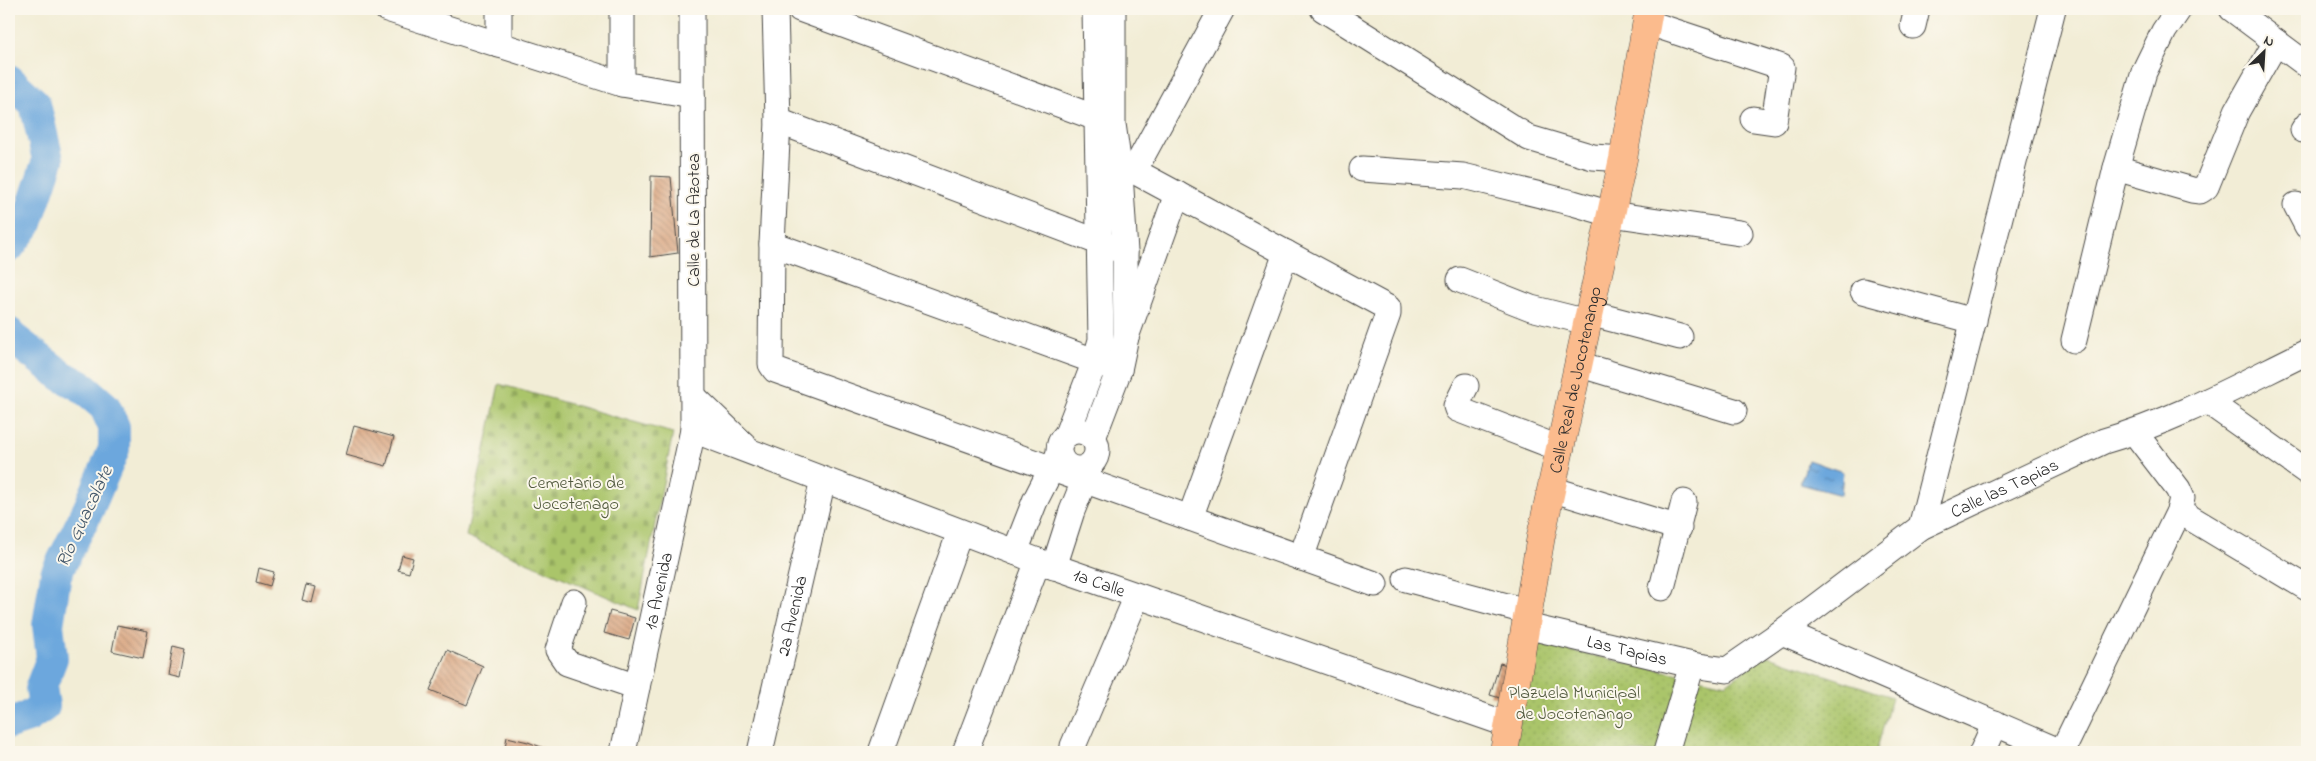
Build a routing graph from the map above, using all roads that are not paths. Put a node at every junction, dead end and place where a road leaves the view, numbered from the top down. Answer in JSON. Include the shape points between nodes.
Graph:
{"nodes":[{"id":1,"x":386,"y":9,"type":"edge"},
{"id":2,"x":499,"y":9,"type":"edge"},
{"id":3,"x":622,"y":9,"type":"edge"},
{"id":4,"x":692,"y":9,"type":"edge"},
{"id":5,"x":775,"y":9,"type":"edge"},
{"id":6,"x":800,"y":9,"type":"edge"},
{"id":7,"x":1095,"y":9,"type":"edge"},
{"id":8,"x":1113,"y":9,"type":"edge"},
{"id":9,"x":1222,"y":9,"type":"edge"},
{"id":10,"x":1323,"y":9,"type":"edge"},
{"id":11,"x":2052,"y":9,"type":"edge"},
{"id":12,"x":2179,"y":9,"type":"edge"},
{"id":13,"x":2236,"y":10,"type":"edge"},
{"id":14,"x":1648,"y":15,"type":"edge"},
{"id":15,"x":2276,"y":42,"type":"junction"},
{"id":16,"x":499,"y":45,"type":"junction"},
{"id":17,"x":2307,"y":65,"type":"edge"},
{"id":18,"x":622,"y":84,"type":"junction"},
{"id":19,"x":692,"y":96,"type":"junction"},
{"id":20,"x":1753,"y":119,"type":"dead end"},
{"id":21,"x":778,"y":121,"type":"junction"},
{"id":22,"x":1105,"y":121,"type":"junction"},
{"id":23,"x":1623,"y":159,"type":"junction"},
{"id":24,"x":2116,"y":168,"type":"junction"},
{"id":25,"x":1362,"y":169,"type":"dead end"},
{"id":26,"x":1127,"y":172,"type":"junction"},
{"id":27,"x":1177,"y":194,"type":"junction"},
{"id":28,"x":1611,"y":214,"type":"junction"},
{"id":29,"x":1740,"y":233,"type":"dead end"},
{"id":30,"x":1098,"y":243,"type":"junction"},
{"id":31,"x":772,"y":244,"type":"junction"},
{"id":32,"x":1125,"y":252,"type":"junction"},
{"id":33,"x":1286,"y":253,"type":"junction"},
{"id":34,"x":1460,"y":280,"type":"dead end"},
{"id":35,"x":1863,"y":290,"type":"dead end"},
{"id":36,"x":1588,"y":317,"type":"junction"},
{"id":37,"x":1974,"y":321,"type":"junction"},
{"id":38,"x":1126,"y":337,"type":"junction"},
{"id":39,"x":1680,"y":337,"type":"dead end"},
{"id":40,"x":2074,"y":340,"type":"dead end"},
{"id":41,"x":2307,"y":352,"type":"edge"},
{"id":42,"x":1096,"y":361,"type":"junction"},
{"id":43,"x":1578,"y":364,"type":"junction"},
{"id":44,"x":1119,"y":370,"type":"junction"},
{"id":45,"x":1466,"y":386,"type":"dead end"},
{"id":46,"x":693,"y":396,"type":"junction"},
{"id":47,"x":2207,"y":401,"type":"junction"},
{"id":48,"x":1734,"y":411,"type":"dead end"},
{"id":49,"x":693,"y":430,"type":"junction"},
{"id":50,"x":2135,"y":433,"type":"junction"},
{"id":51,"x":1093,"y":438,"type":"junction"},
{"id":52,"x":1561,"y":449,"type":"junction"},
{"id":53,"x":752,"y":452,"type":"junction"},
{"id":54,"x":1059,"y":452,"type":"junction"},
{"id":55,"x":1088,"y":472,"type":"junction"},
{"id":56,"x":2307,"y":472,"type":"edge"},
{"id":57,"x":823,"y":480,"type":"junction"},
{"id":58,"x":1551,"y":489,"type":"junction"},
{"id":59,"x":1684,"y":502,"type":"dead end"},
{"id":60,"x":2179,"y":511,"type":"junction"},
{"id":61,"x":1190,"y":518,"type":"junction"},
{"id":62,"x":1921,"y":527,"type":"junction"},
{"id":63,"x":1678,"y":528,"type":"junction"},
{"id":64,"x":960,"y":532,"type":"junction"},
{"id":65,"x":1015,"y":552,"type":"junction"},
{"id":66,"x":1301,"y":558,"type":"junction"},
{"id":67,"x":1046,"y":564,"type":"junction"},
{"id":68,"x":1406,"y":579,"type":"dead end"},
{"id":69,"x":1375,"y":584,"type":"dead end"},
{"id":70,"x":1662,"y":588,"type":"dead end"},
{"id":71,"x":2307,"y":588,"type":"edge"},
{"id":72,"x":1137,"y":596,"type":"junction"},
{"id":73,"x":574,"y":602,"type":"dead end"},
{"id":74,"x":1528,"y":619,"type":"junction"},
{"id":75,"x":1782,"y":632,"type":"junction"},
{"id":76,"x":1692,"y":665,"type":"junction"},
{"id":77,"x":1728,"y":670,"type":"joint"},
{"id":78,"x":637,"y":687,"type":"junction"},
{"id":79,"x":1995,"y":723,"type":"junction"},
{"id":80,"x":1509,"y":725,"type":"junction"},
{"id":81,"x":1073,"y":746,"type":"dead end"},
{"id":82,"x":2057,"y":751,"type":"edge"},
{"id":83,"x":623,"y":752,"type":"edge"},
{"id":84,"x":760,"y":752,"type":"edge"},
{"id":85,"x":881,"y":752,"type":"edge"},
{"id":86,"x":964,"y":752,"type":"edge"},
{"id":87,"x":1504,"y":752,"type":"edge"},
{"id":88,"x":1666,"y":752,"type":"edge"},
{"id":89,"x":1982,"y":752,"type":"edge"}],
"edges":[{"from":1,"to":16,"type":"street"},
{"from":2,"to":16,"type":"street"},
{"from":3,"to":18,"type":"street"},
{"from":4,"to":19,"type":"street","name":"Calle de La Azotea"},
{"from":5,"to":21,"type":"street"},
{"from":6,"to":22,"type":"street"},
{"from":7,"to":22,"type":"street"},
{"from":8,"to":22,"type":"street"},
{"from":9,"to":26,"type":"street"},
{"from":10,"to":23,"type":"street","via":[[1529,138],[1593,157]]},
{"from":11,"to":37,"type":"street"},
{"from":12,"to":24,"type":"street","via":[[2144,72]]},
{"from":13,"to":15,"type":"street"},
{"from":14,"to":20,"type":"street","via":[[1782,67],[1774,122]]},
{"from":14,"to":23,"type":"main road","name":"Calle Real de Jocotenango"},
{"from":15,"to":17,"type":"street"},
{"from":15,"to":24,"type":"street","via":[[2238,111],[2206,187],[2200,191],[2192,190]]},
{"from":16,"to":18,"type":"street"},
{"from":18,"to":19,"type":"street"},
{"from":19,"to":46,"type":"street","name":"Calle de La Azotea"},
{"from":21,"to":30,"type":"street"},
{"from":21,"to":31,"type":"street"},
{"from":22,"to":26,"type":"street"},
{"from":22,"to":30,"type":"street"},
{"from":23,"to":28,"type":"main road","name":"Calle Real de Jocotenango"},
{"from":24,"to":40,"type":"street"},
{"from":25,"to":28,"type":"street","via":[[1463,176]]},
{"from":26,"to":27,"type":"street"},
{"from":26,"to":32,"type":"street"},
{"from":27,"to":33,"type":"street"},
{"from":27,"to":38,"type":"street"},
{"from":28,"to":29,"type":"street"},
{"from":28,"to":36,"type":"main road","name":"Calle Real de Jocotenango"},
{"from":30,"to":32,"type":"street"},
{"from":30,"to":42,"type":"street","via":[[1101,340]]},
{"from":31,"to":42,"type":"street"},
{"from":31,"to":54,"type":"street","via":[[771,364],[775,370]]},
{"from":32,"to":38,"type":"street"},
{"from":33,"to":61,"type":"street"},
{"from":33,"to":66,"type":"street","via":[[1388,308]]},
{"from":34,"to":36,"type":"street","via":[[1531,308]]},
{"from":35,"to":37,"type":"street"},
{"from":36,"to":39,"type":"street"},
{"from":36,"to":43,"type":"main road","name":"Calle Real de Jocotenango"},
{"from":37,"to":62,"type":"street"},
{"from":38,"to":44,"type":"street"},
{"from":41,"to":47,"type":"street","name":"Calle las Tapias"},
{"from":42,"to":44,"type":"street"},
{"from":42,"to":54,"type":"street"},
{"from":43,"to":48,"type":"street"},
{"from":43,"to":52,"type":"main road","name":"Calle Real de Jocotenango"},
{"from":44,"to":51,"type":"street"},
{"from":45,"to":52,"type":"street","via":[[1456,410]]},
{"from":46,"to":49,"type":"street","name":"Calle de La Azotea"},
{"from":46,"to":53,"type":"street"},
{"from":47,"to":50,"type":"street","name":"Calle las Tapias"},
{"from":47,"to":56,"type":"street"},
{"from":49,"to":53,"type":"street","name":"1a Calle"},
{"from":49,"to":78,"type":"street","name":"1a Avenida"},
{"from":50,"to":60,"type":"street","via":[[2178,489],[2182,498]]},
{"from":50,"to":62,"type":"street","name":"Calle las Tapias","via":[[2104,441]]},
{"from":51,"to":54,"type":"street","via":[[1084,432]]},
{"from":51,"to":55,"type":"street","via":[[1097,455]]},
{"from":52,"to":58,"type":"main road","name":"Calle Real de Jocotenango"},
{"from":53,"to":57,"type":"street","name":"1a Calle"},
{"from":54,"to":55,"type":"street"},
{"from":54,"to":65,"type":"street"},
{"from":55,"to":61,"type":"street"},
{"from":55,"to":67,"type":"street"},
{"from":57,"to":64,"type":"street","name":"1a Calle"},
{"from":57,"to":84,"type":"street","name":"2a Avenida"},
{"from":58,"to":63,"type":"street"},
{"from":58,"to":74,"type":"main road","name":"Calle Real de Jocotenango"},
{"from":59,"to":63,"type":"street"},
{"from":60,"to":71,"type":"street"},
{"from":60,"to":82,"type":"street"},
{"from":61,"to":66,"type":"street"},
{"from":62,"to":75,"type":"street","name":"Calle las Tapias"},
{"from":63,"to":70,"type":"street"},
{"from":64,"to":65,"type":"street","name":"1a Calle"},
{"from":64,"to":85,"type":"street"},
{"from":65,"to":67,"type":"street","name":"1a Calle"},
{"from":66,"to":69,"type":"street"},
{"from":67,"to":72,"type":"street","name":"1a Calle"},
{"from":67,"to":86,"type":"street"},
{"from":68,"to":74,"type":"street","name":"Las Tapias"},
{"from":72,"to":80,"type":"street","name":"1a Calle"},
{"from":72,"to":81,"type":"street"},
{"from":73,"to":78,"type":"street","via":[[558,650],[562,657],[574,666]]},
{"from":74,"to":76,"type":"street","name":"Las Tapias"},
{"from":74,"to":80,"type":"main road","name":"Calle Real de Jocotenango"},
{"from":75,"to":77,"type":"street","name":"Calle las Tapias"},
{"from":75,"to":79,"type":"street"},
{"from":76,"to":77,"type":"street","name":"Las Tapias"},
{"from":76,"to":88,"type":"street"},
{"from":78,"to":83,"type":"street","name":"1a Avenida"},
{"from":79,"to":82,"type":"street"},
{"from":79,"to":89,"type":"street"},
{"from":80,"to":87,"type":"main road","name":"Calle Real de Jocotenango"}]}
